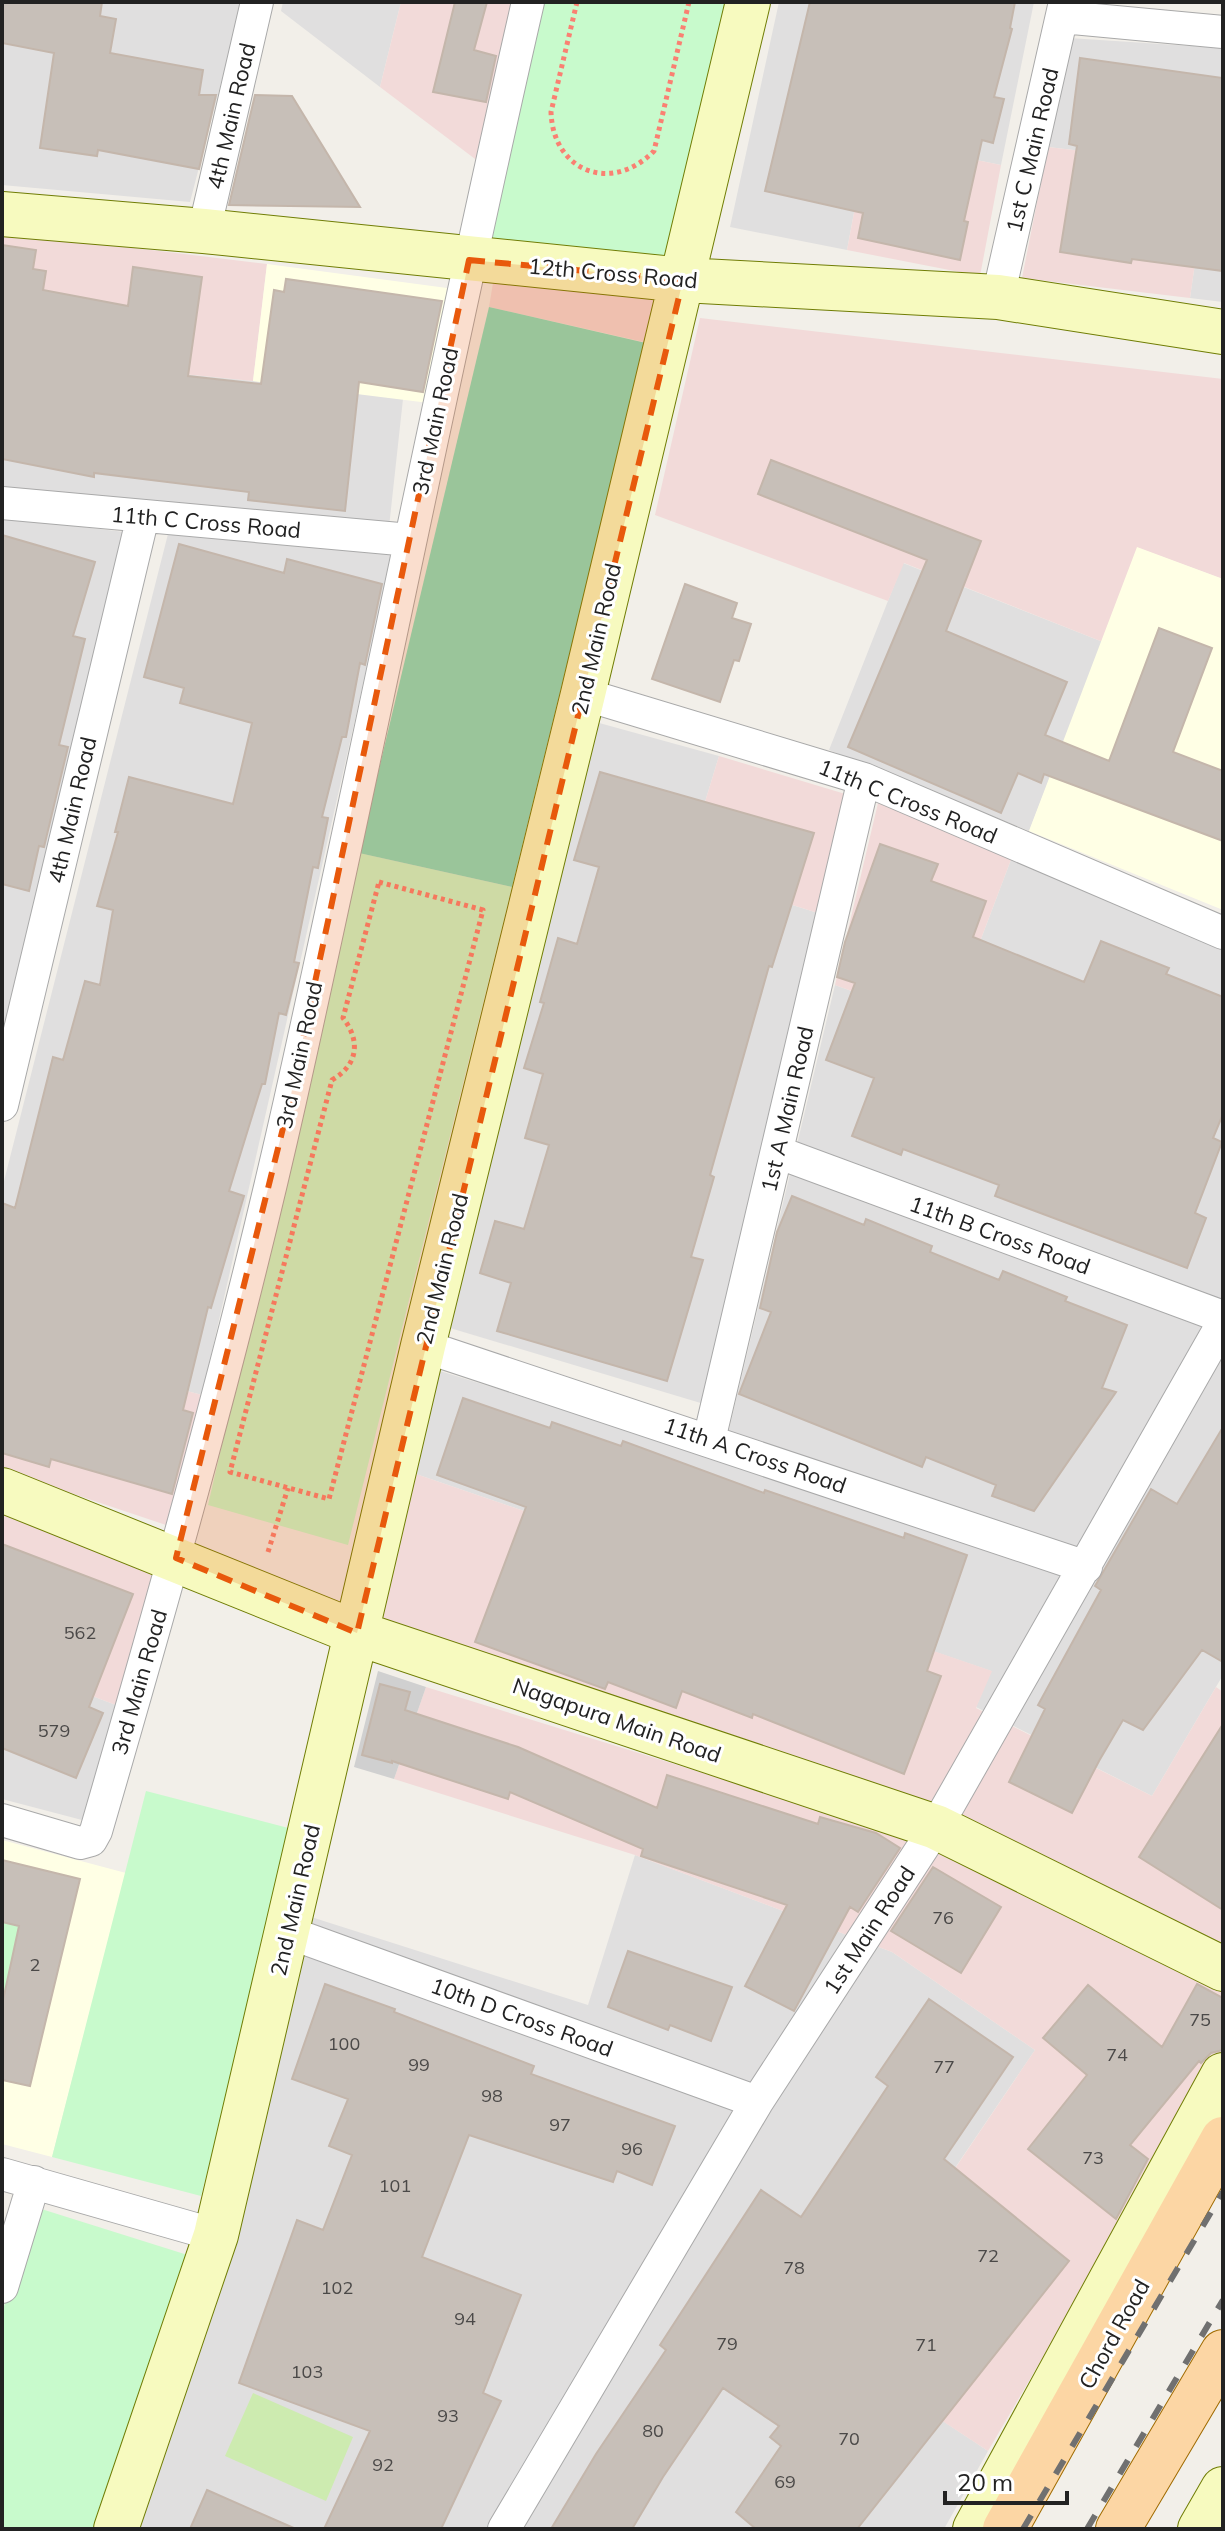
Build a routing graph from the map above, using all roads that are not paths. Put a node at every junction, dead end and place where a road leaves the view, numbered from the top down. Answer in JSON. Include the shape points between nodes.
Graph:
{"nodes":[{"id":1,"x":257,"y":2,"type":"edge"},
{"id":2,"x":528,"y":2,"type":"edge"},
{"id":3,"x":748,"y":2,"type":"edge"},
{"id":4,"x":1063,"y":10,"type":"edge"},
{"id":5,"x":1223,"y":32,"type":"edge"},
{"id":6,"x":2,"y":214,"type":"edge"},
{"id":7,"x":204,"y":231,"type":"junction"},
{"id":8,"x":469,"y":260,"type":"junction"},
{"id":9,"x":683,"y":280,"type":"junction"},
{"id":10,"x":998,"y":297,"type":"junction"},
{"id":11,"x":1223,"y":332,"type":"edge"},
{"id":12,"x":2,"y":503,"type":"edge"},
{"id":13,"x":143,"y":516,"type":"junction"},
{"id":14,"x":410,"y":540,"type":"junction"},
{"id":15,"x":583,"y":694,"type":"junction"},
{"id":16,"x":864,"y":779,"type":"junction"},
{"id":17,"x":1223,"y":933,"type":"edge"},
{"id":18,"x":2,"y":1105,"type":"edge"},
{"id":19,"x":777,"y":1152,"type":"junction"},
{"id":20,"x":1223,"y":1317,"type":"edge"},
{"id":21,"x":1223,"y":1323,"type":"edge"},
{"id":22,"x":423,"y":1346,"type":"junction"},
{"id":23,"x":709,"y":1440,"type":"junction"},
{"id":24,"x":2,"y":1490,"type":"edge"},
{"id":25,"x":176,"y":1558,"type":"junction"},
{"id":26,"x":1086,"y":1567,"type":"junction"},
{"id":27,"x":357,"y":1633,"type":"junction"},
{"id":28,"x":2,"y":1820,"type":"edge"},
{"id":29,"x":936,"y":1827,"type":"junction"},
{"id":30,"x":287,"y":1932,"type":"junction"},
{"id":31,"x":1223,"y":1969,"type":"edge"},
{"id":32,"x":1223,"y":2075,"type":"edge"},
{"id":33,"x":757,"y":2102,"type":"junction"},
{"id":34,"x":1223,"y":2139,"type":"edge"},
{"id":35,"x":2,"y":2174,"type":"edge"},
{"id":36,"x":34,"y":2182,"type":"junction"},
{"id":37,"x":216,"y":2235,"type":"junction"},
{"id":38,"x":2,"y":2287,"type":"edge"},
{"id":39,"x":1223,"y":2352,"type":"edge"},
{"id":40,"x":1223,"y":2489,"type":"edge"},
{"id":41,"x":116,"y":2529,"type":"edge"},
{"id":42,"x":504,"y":2529,"type":"edge"},
{"id":43,"x":975,"y":2529,"type":"edge"},
{"id":44,"x":1005,"y":2529,"type":"edge"},
{"id":45,"x":1118,"y":2529,"type":"edge"},
{"id":46,"x":1200,"y":2529,"type":"edge"}],
"edges":[{"from":1,"to":7,"type":"street","name":"4th Main Road"},
{"from":2,"to":8,"type":"street","name":"3rd Main Road"},
{"from":3,"to":9,"type":"street","name":"2nd Main Road"},
{"from":4,"to":5,"type":"street"},
{"from":4,"to":10,"type":"street","name":"1st C Main Road"},
{"from":6,"to":7,"type":"street","name":"12th Cross Road"},
{"from":7,"to":8,"type":"street","name":"12th Cross Road"},
{"from":8,"to":9,"type":"street","name":"12th Cross Road"},
{"from":8,"to":14,"type":"street","name":"3rd Main Road"},
{"from":9,"to":10,"type":"street","name":"12th Cross Road"},
{"from":9,"to":15,"type":"street","name":"2nd Main Road"},
{"from":10,"to":11,"type":"street","name":"12th Cross Road"},
{"from":12,"to":13,"type":"street","name":"11th C Cross Road"},
{"from":13,"to":14,"type":"street","name":"11th C Cross Road"},
{"from":13,"to":18,"type":"street","name":"4th Main Road"},
{"from":14,"to":25,"type":"street","name":"3rd Main Road","via":[[289,1104]]},
{"from":15,"to":16,"type":"street","name":"11th C Cross Road"},
{"from":15,"to":22,"type":"street","name":"2nd Main Road"},
{"from":16,"to":17,"type":"street","name":"11th C Cross Road"},
{"from":16,"to":19,"type":"street","name":"1st A Main Road"},
{"from":19,"to":20,"type":"street","name":"11th B Cross Road"},
{"from":19,"to":23,"type":"street","name":"1st A Main Road"},
{"from":21,"to":26,"type":"street","name":"1st Main Road"},
{"from":22,"to":23,"type":"street","name":"11th A Cross Road"},
{"from":22,"to":27,"type":"street","name":"2nd Main Road"},
{"from":23,"to":26,"type":"street","name":"11th A Cross Road"},
{"from":24,"to":25,"type":"street","name":"Nagapura Main Road"},
{"from":25,"to":27,"type":"street","name":"Nagapura Main Road"},
{"from":25,"to":28,"type":"street","name":"3rd Main Road","via":[[91,1840],[80,1843]]},
{"from":26,"to":29,"type":"street","name":"1st Main Road"},
{"from":27,"to":29,"type":"street","name":"Nagapura Main Road"},
{"from":27,"to":30,"type":"street","name":"2nd Main Road"},
{"from":29,"to":31,"type":"street","name":"Nagapura Main Road"},
{"from":29,"to":33,"type":"street","name":"1st Main Road"},
{"from":30,"to":33,"type":"street","name":"10th D Cross Road"},
{"from":30,"to":37,"type":"street","name":"2nd Main Road"},
{"from":32,"to":43,"type":"street"},
{"from":33,"to":42,"type":"street","name":"1st Main Road"},
{"from":34,"to":44,"type":"main road","name":"Chord Road"},
{"from":35,"to":36,"type":"street"},
{"from":36,"to":37,"type":"street"},
{"from":36,"to":38,"type":"street"},
{"from":37,"to":41,"type":"street","name":"2nd Main Road"},
{"from":39,"to":45,"type":"main road"},
{"from":40,"to":46,"type":"street"}]}
